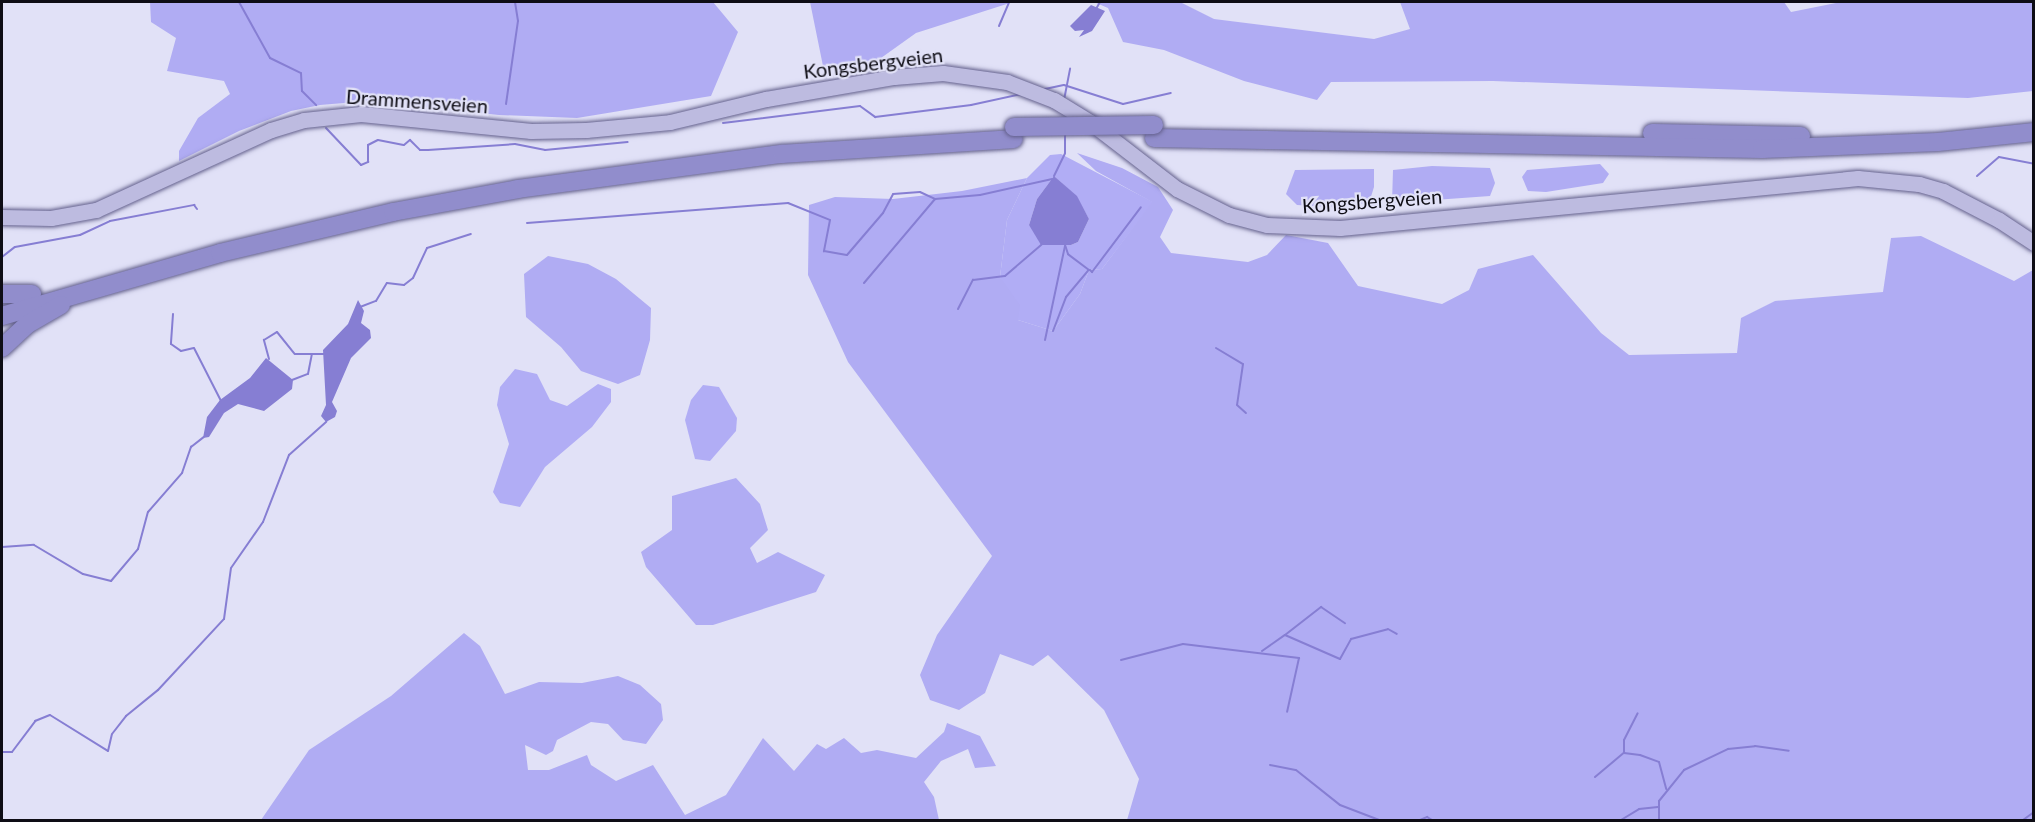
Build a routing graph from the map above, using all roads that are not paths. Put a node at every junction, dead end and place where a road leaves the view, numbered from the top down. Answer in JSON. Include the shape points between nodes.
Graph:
{"nodes":[{"id":1,"x":670,"y":122,"type":"joint"},
{"id":2,"x":2034,"y":124,"type":"edge"},
{"id":3,"x":1154,"y":132,"type":"junction"},
{"id":4,"x":2034,"y":132,"type":"edge"},
{"id":5,"x":1014,"y":133,"type":"junction"},
{"id":6,"x":2,"y":217,"type":"edge"},
{"id":7,"x":2034,"y":243,"type":"edge"},
{"id":8,"x":82,"y":291,"type":"junction"},
{"id":9,"x":2,"y":294,"type":"edge"},
{"id":10,"x":32,"y":294,"type":"junction"},
{"id":11,"x":2,"y":303,"type":"edge"},
{"id":12,"x":2,"y":316,"type":"edge"},
{"id":13,"x":2,"y":348,"type":"edge"}],
"edges":[{"from":1,"to":6,"type":"main road","name":"Drammensveien","via":[[555,131],[378,115],[322,117],[271,130],[96,210],[51,218]]},
{"from":1,"to":7,"type":"main road","name":"Kongsbergveien","via":[[856,83],[921,74],[961,74],[1007,82],[1054,100],[1090,122],[1177,189],[1229,215],[1267,225],[1340,228],[1858,178],[1919,184],[1943,191]]},
{"from":2,"to":3,"type":"highway","via":[[1944,134],[1842,138]]},
{"from":3,"to":4,"type":"highway","via":[[1762,148],[1938,142]]},
{"from":3,"to":5,"type":"highway","bridge":true},
{"from":5,"to":8,"type":"highway","via":[[782,154],[528,187],[339,224]]},
{"from":5,"to":10,"type":"highway","via":[[773,143],[518,177],[258,231]]},
{"from":8,"to":12,"type":"highway"},
{"from":8,"to":13,"type":"highway","via":[[28,324]]},
{"from":9,"to":10,"type":"highway"},
{"from":10,"to":11,"type":"highway"}]}
